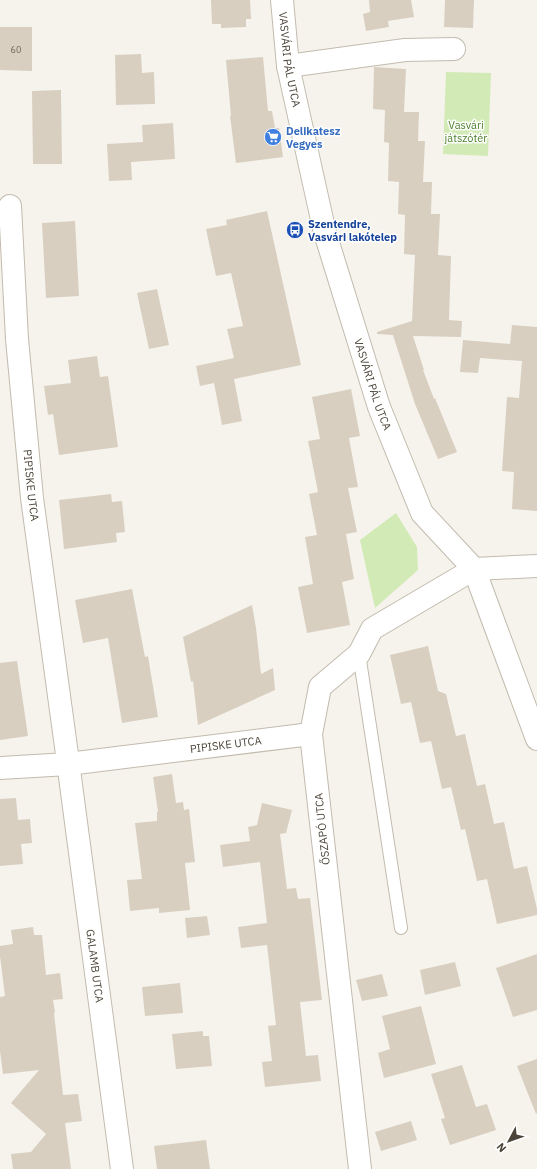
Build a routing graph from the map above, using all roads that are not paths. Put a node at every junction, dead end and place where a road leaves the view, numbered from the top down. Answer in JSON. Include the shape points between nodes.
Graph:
{"nodes":[{"id":1,"x":282,"y":0,"type":"edge"},
{"id":2,"x":454,"y":49,"type":"dead end"},
{"id":3,"x":288,"y":66,"type":"junction"},
{"id":4,"x":10,"y":206,"type":"dead end"},
{"id":5,"x":537,"y":566,"type":"edge"},
{"id":6,"x":474,"y":568,"type":"junction"},
{"id":7,"x":359,"y":654,"type":"junction"},
{"id":8,"x":311,"y":734,"type":"junction"},
{"id":9,"x":537,"y":739,"type":"edge"},
{"id":10,"x":68,"y":764,"type":"junction"},
{"id":11,"x":0,"y":768,"type":"edge"},
{"id":12,"x":401,"y":928,"type":"dead end"},
{"id":13,"x":122,"y":1169,"type":"edge"},
{"id":14,"x":360,"y":1169,"type":"edge"}],
"edges":[{"from":1,"to":3,"type":"street","name":"VASVÁRI PÁL UTCA"},
{"from":2,"to":3,"type":"street","via":[[405,50]]},
{"from":3,"to":6,"type":"street","name":"VASVÁRI PÁL UTCA","via":[[324,233],[379,407],[422,513]]},
{"from":4,"to":10,"type":"street","name":"PIPISKE UTCA","via":[[17,339],[32,498]]},
{"from":5,"to":6,"type":"street"},
{"from":6,"to":7,"type":"street","name":"ŐSZAPÓ UTCA","via":[[372,629]]},
{"from":6,"to":9,"type":"street","name":"VASVÁRI PÁL UTCA"},
{"from":7,"to":8,"type":"street","name":"ŐSZAPÓ UTCA","via":[[320,687]]},
{"from":7,"to":12,"type":"lane"},
{"from":8,"to":10,"type":"street","name":"PIPISKE UTCA"},
{"from":8,"to":14,"type":"street","name":"ŐSZAPÓ UTCA"},
{"from":10,"to":11,"type":"street","name":"PIPISKE UTCA"},
{"from":10,"to":13,"type":"street","name":"GALAMB UTCA"}]}
